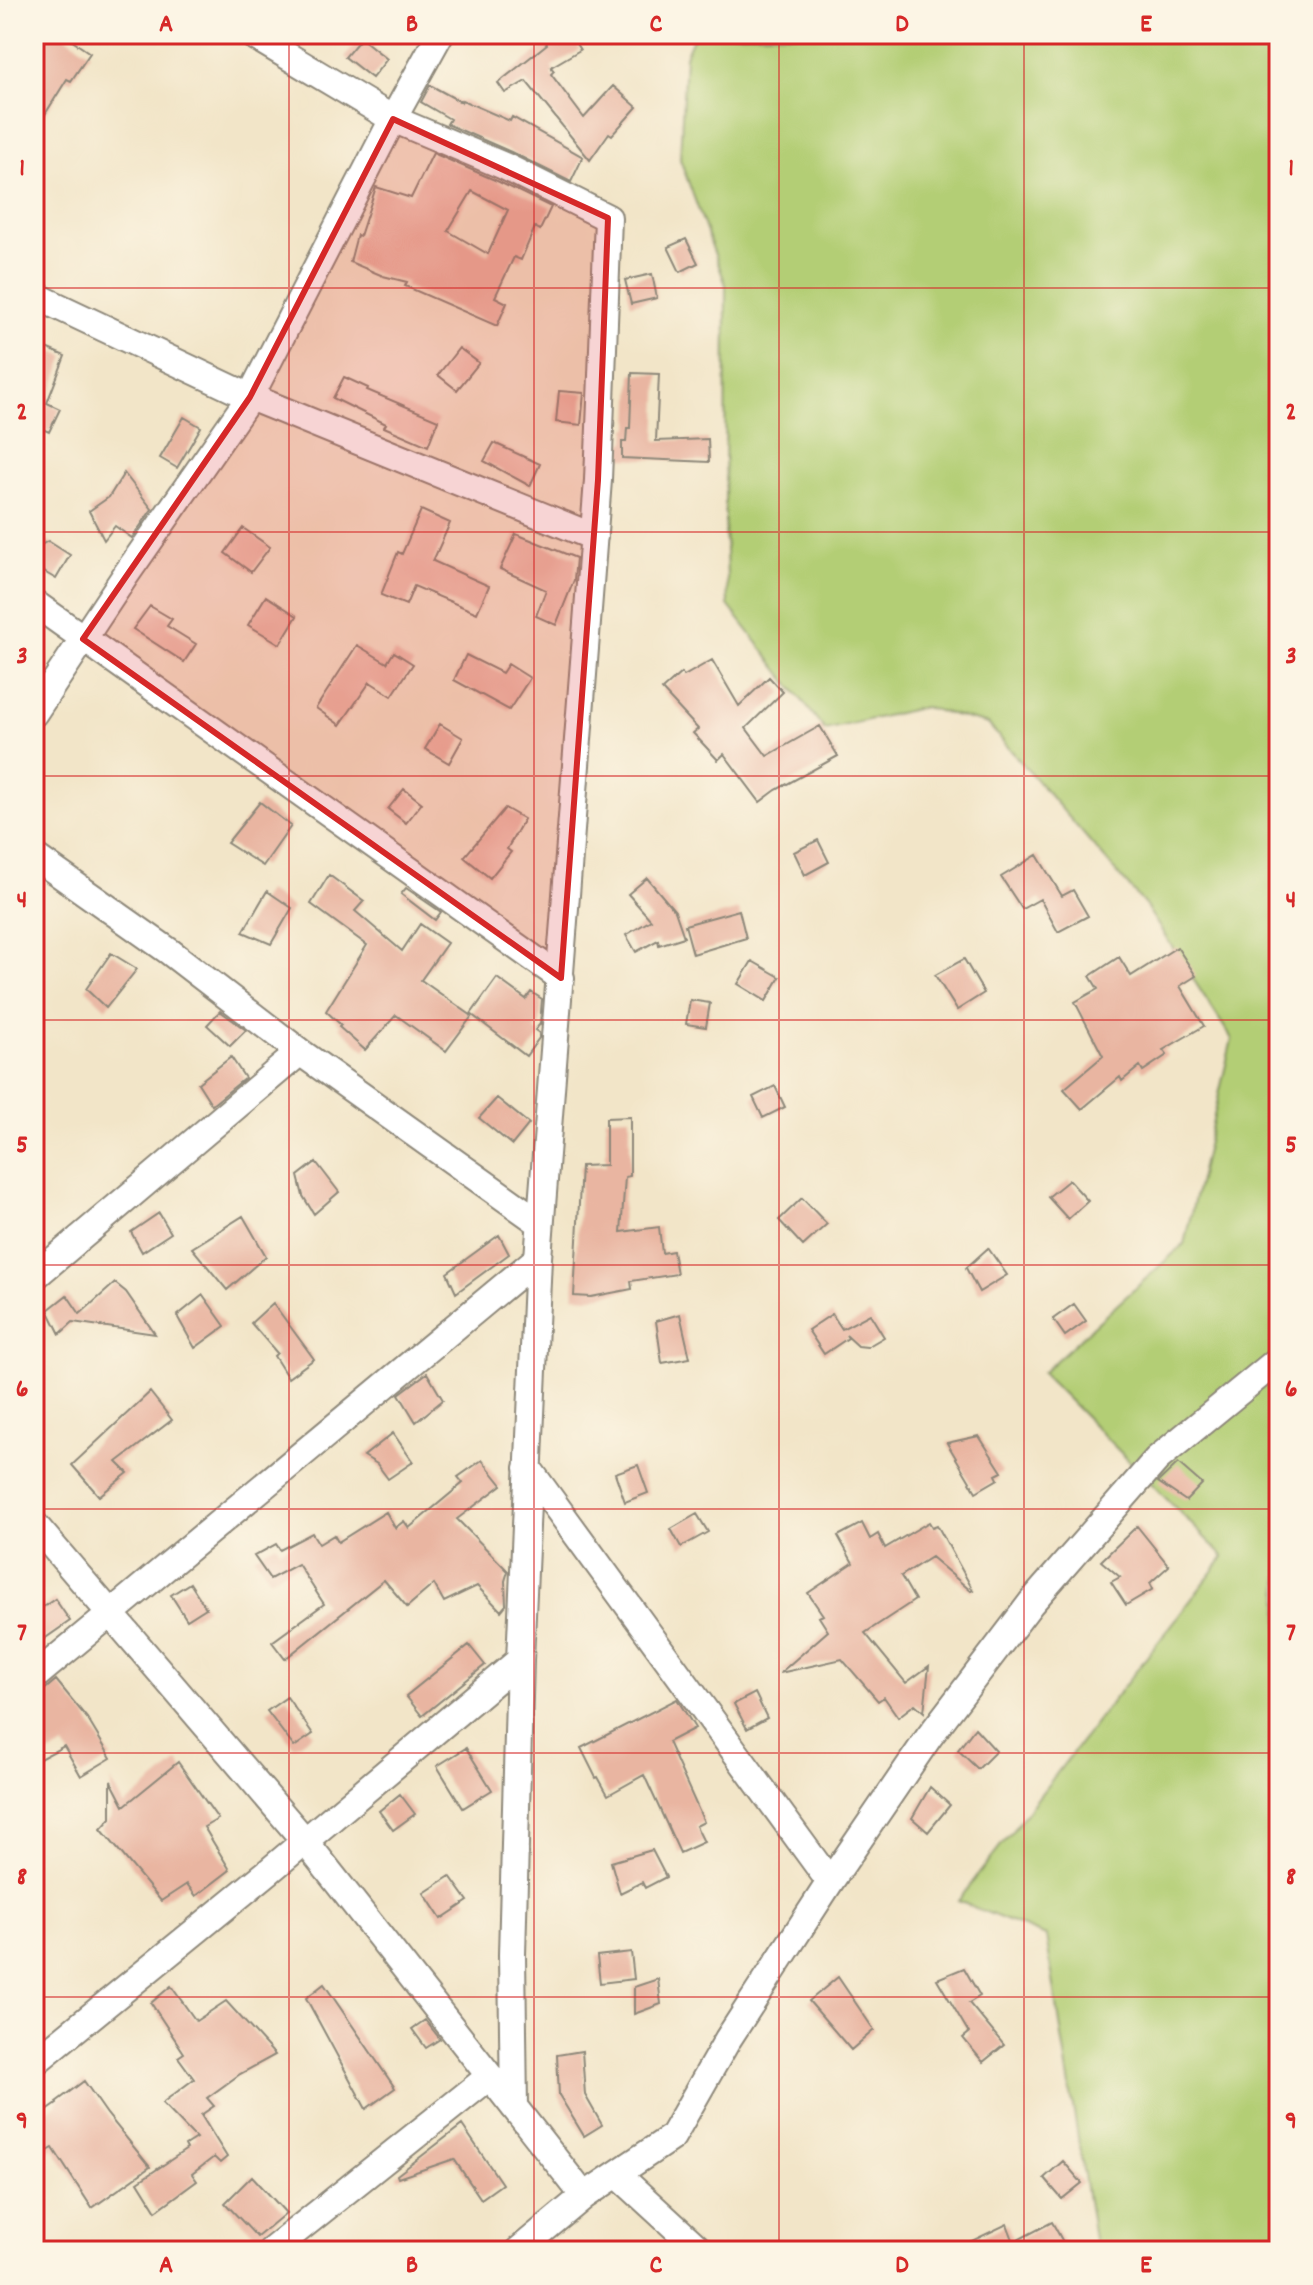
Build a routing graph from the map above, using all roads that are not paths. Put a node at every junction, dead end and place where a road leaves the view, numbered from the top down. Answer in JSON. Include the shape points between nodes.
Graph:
{"nodes":[{"id":1,"x":251,"y":34,"type":"edge"},
{"id":2,"x":440,"y":34,"type":"edge"},
{"id":3,"x":393,"y":119,"type":"junction"},
{"id":4,"x":34,"y":295,"type":"edge"},
{"id":5,"x":250,"y":397,"type":"junction"},
{"id":6,"x":594,"y":537,"type":"junction"},
{"id":7,"x":34,"y":603,"type":"edge"},
{"id":8,"x":83,"y":639,"type":"junction"},
{"id":9,"x":34,"y":713,"type":"edge"},
{"id":10,"x":34,"y":856,"type":"edge"},
{"id":11,"x":561,"y":978,"type":"junction"},
{"id":12,"x":300,"y":1052,"type":"junction"},
{"id":13,"x":540,"y":1223,"type":"junction"},
{"id":14,"x":538,"y":1258,"type":"junction"},
{"id":15,"x":34,"y":1277,"type":"edge"},
{"id":16,"x":1279,"y":1359,"type":"edge"},
{"id":17,"x":528,"y":1468,"type":"junction"},
{"id":18,"x":34,"y":1524,"type":"edge"},
{"id":19,"x":109,"y":1615,"type":"junction"},
{"id":20,"x":520,"y":1660,"type":"junction"},
{"id":21,"x":34,"y":1677,"type":"edge"},
{"id":22,"x":305,"y":1841,"type":"junction"},
{"id":23,"x":830,"y":1882,"type":"junction"},
{"id":24,"x":34,"y":2063,"type":"edge"},
{"id":25,"x":490,"y":2076,"type":"junction"},
{"id":26,"x":514,"y":2107,"type":"junction"},
{"id":27,"x":617,"y":2174,"type":"junction"},
{"id":28,"x":584,"y":2196,"type":"junction"},
{"id":29,"x":271,"y":2251,"type":"edge"},
{"id":30,"x":518,"y":2251,"type":"edge"},
{"id":31,"x":701,"y":2251,"type":"edge"}],
"edges":[{"from":1,"to":3,"type":"street"},
{"from":2,"to":3,"type":"street"},
{"from":3,"to":5,"type":"street"},
{"from":3,"to":6,"type":"street","via":[[608,218]]},
{"from":4,"to":5,"type":"street"},
{"from":5,"to":6,"type":"street"},
{"from":5,"to":8,"type":"street"},
{"from":6,"to":11,"type":"street"},
{"from":7,"to":8,"type":"street"},
{"from":8,"to":9,"type":"street"},
{"from":8,"to":11,"type":"street"},
{"from":10,"to":12,"type":"street"},
{"from":11,"to":13,"type":"street"},
{"from":12,"to":13,"type":"street"},
{"from":12,"to":15,"type":"street"},
{"from":13,"to":14,"type":"street"},
{"from":14,"to":17,"type":"street"},
{"from":14,"to":19,"type":"street"},
{"from":16,"to":23,"type":"street","via":[[1157,1459],[1031,1603],[929,1737]]},
{"from":17,"to":20,"type":"street"},
{"from":17,"to":23,"type":"street"},
{"from":18,"to":19,"type":"street"},
{"from":19,"to":21,"type":"street"},
{"from":19,"to":22,"type":"street"},
{"from":20,"to":22,"type":"street"},
{"from":20,"to":26,"type":"street","via":[[512,1955]]},
{"from":22,"to":24,"type":"street"},
{"from":22,"to":25,"type":"street"},
{"from":23,"to":27,"type":"street","via":[[728,2039],[672,2137]]},
{"from":25,"to":26,"type":"street"},
{"from":25,"to":29,"type":"street"},
{"from":26,"to":28,"type":"street"},
{"from":27,"to":28,"type":"street"},
{"from":27,"to":31,"type":"street"},
{"from":28,"to":30,"type":"street"}]}
